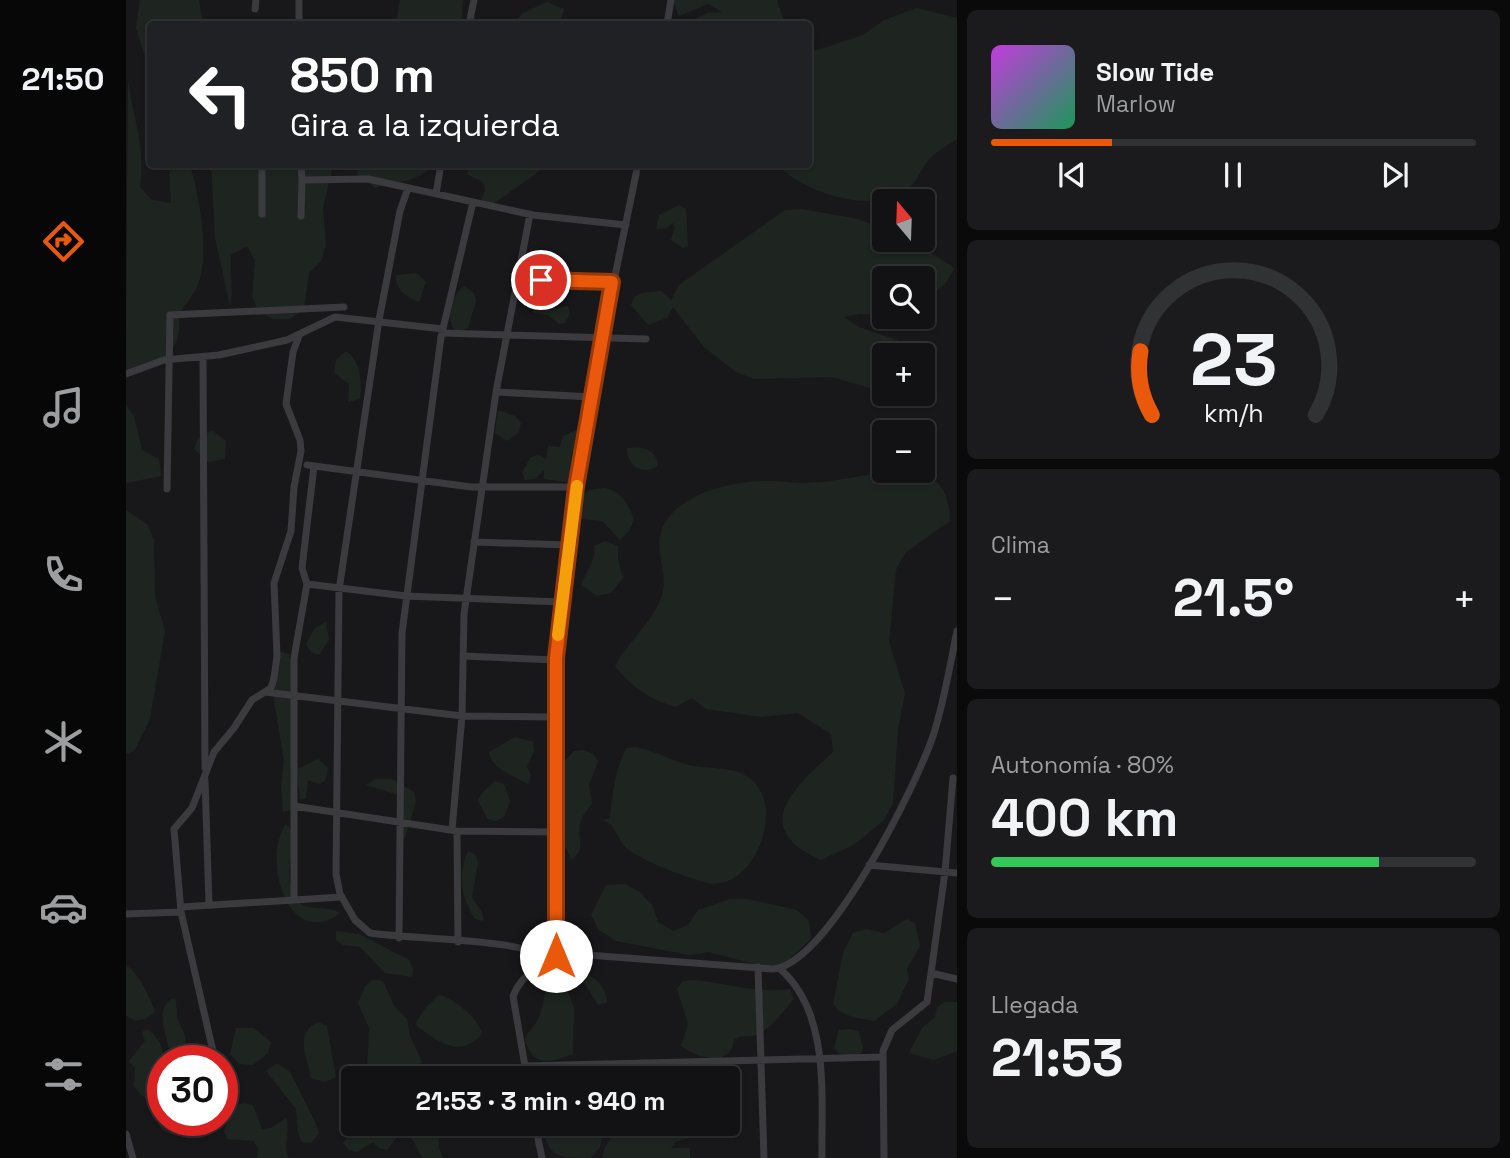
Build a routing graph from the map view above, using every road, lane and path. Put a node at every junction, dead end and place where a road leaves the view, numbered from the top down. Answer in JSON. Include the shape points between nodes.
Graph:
{"nodes":[{"id":1,"x":256,"y":0,"type":"edge"},
{"id":2,"x":299,"y":0,"type":"edge"},
{"id":3,"x":474,"y":0,"type":"edge"},
{"id":4,"x":671,"y":0,"type":"edge"},
{"id":5,"x":255,"y":9,"type":"dead end"},
{"id":6,"x":299,"y":21,"type":"edge"},
{"id":7,"x":470,"y":21,"type":"edge"},
{"id":8,"x":668,"y":21,"type":"edge"},
{"id":9,"x":262,"y":168,"type":"edge"},
{"id":10,"x":301,"y":168,"type":"edge"},
{"id":11,"x":440,"y":168,"type":"edge"},
{"id":12,"x":637,"y":168,"type":"edge"},
{"id":13,"x":302,"y":180,"type":"junction"},
{"id":14,"x":408,"y":188,"type":"junction"},
{"id":15,"x":436,"y":194,"type":"junction"},
{"id":16,"x":473,"y":202,"type":"junction"},
{"id":17,"x":262,"y":214,"type":"dead end"},
{"id":18,"x":530,"y":214,"type":"junction"},
{"id":19,"x":301,"y":216,"type":"dead end"},
{"id":20,"x":626,"y":225,"type":"junction"},
{"id":21,"x":517,"y":279,"type":"junction"},
{"id":22,"x":612,"y":282,"type":"junction"},
{"id":23,"x":344,"y":307,"type":"dead end"},
{"id":24,"x":379,"y":320,"type":"junction"},
{"id":25,"x":442,"y":331,"type":"junction"},
{"id":26,"x":507,"y":335,"type":"junction"},
{"id":27,"x":299,"y":336,"type":"junction"},
{"id":28,"x":600,"y":338,"type":"junction"},
{"id":29,"x":646,"y":339,"type":"dead end"},
{"id":30,"x":203,"y":357,"type":"junction"},
{"id":31,"x":170,"y":359,"type":"junction"},
{"id":32,"x":126,"y":374,"type":"edge"},
{"id":33,"x":496,"y":392,"type":"junction"},
{"id":34,"x":592,"y":397,"type":"junction"},
{"id":35,"x":356,"y":473,"type":"junction"},
{"id":36,"x":420,"y":481,"type":"junction"},
{"id":37,"x":576,"y":487,"type":"junction"},
{"id":38,"x":482,"y":488,"type":"junction"},
{"id":39,"x":167,"y":489,"type":"dead end"},
{"id":40,"x":474,"y":542,"type":"junction"},
{"id":41,"x":569,"y":545,"type":"junction"},
{"id":42,"x":307,"y":584,"type":"junction"},
{"id":43,"x":339,"y":590,"type":"junction"},
{"id":44,"x":406,"y":596,"type":"junction"},
{"id":45,"x":466,"y":600,"type":"junction"},
{"id":46,"x":561,"y":602,"type":"junction"},
{"id":47,"x":957,"y":631,"type":"edge"},
{"id":48,"x":463,"y":656,"type":"junction"},
{"id":49,"x":556,"y":660,"type":"junction"},
{"id":50,"x":265,"y":692,"type":"junction"},
{"id":51,"x":294,"y":696,"type":"junction"},
{"id":52,"x":336,"y":700,"type":"junction"},
{"id":53,"x":400,"y":707,"type":"junction"},
{"id":54,"x":462,"y":716,"type":"junction"},
{"id":55,"x":555,"y":717,"type":"junction"},
{"id":56,"x":205,"y":773,"type":"junction"},
{"id":57,"x":953,"y":778,"type":"dead end"},
{"id":58,"x":294,"y":806,"type":"junction"},
{"id":59,"x":334,"y":811,"type":"junction"},
{"id":60,"x":399,"y":822,"type":"junction"},
{"id":61,"x":455,"y":831,"type":"junction"},
{"id":62,"x":555,"y":832,"type":"junction"},
{"id":63,"x":869,"y":865,"type":"junction"},
{"id":64,"x":944,"y":872,"type":"junction"},
{"id":65,"x":957,"y":873,"type":"edge"},
{"id":66,"x":342,"y":897,"type":"junction"},
{"id":67,"x":294,"y":900,"type":"junction"},
{"id":68,"x":209,"y":905,"type":"junction"},
{"id":69,"x":181,"y":910,"type":"junction"},
{"id":70,"x":126,"y":914,"type":"edge"},
{"id":71,"x":399,"y":938,"type":"junction"},
{"id":72,"x":458,"y":942,"type":"junction"},
{"id":73,"x":553,"y":958,"type":"junction"},
{"id":74,"x":758,"y":967,"type":"junction"},
{"id":75,"x":779,"y":968,"type":"junction"},
{"id":76,"x":931,"y":973,"type":"junction"},
{"id":77,"x":957,"y":979,"type":"edge"},
{"id":78,"x":212,"y":1045,"type":"edge"},
{"id":79,"x":883,"y":1057,"type":"junction"},
{"id":80,"x":820,"y":1058,"type":"junction"},
{"id":81,"x":760,"y":1060,"type":"junction"},
{"id":82,"x":525,"y":1066,"type":"joint"},
{"id":83,"x":126,"y":1134,"type":"edge"},
{"id":84,"x":538,"y":1136,"type":"edge"},
{"id":85,"x":133,"y":1158,"type":"edge"},
{"id":86,"x":542,"y":1158,"type":"edge"},
{"id":87,"x":764,"y":1158,"type":"edge"},
{"id":88,"x":822,"y":1158,"type":"edge"},
{"id":89,"x":884,"y":1158,"type":"edge"}],
"edges":[{"from":1,"to":5,"type":"street"},
{"from":2,"to":6,"type":"street"},
{"from":3,"to":7,"type":"street"},
{"from":4,"to":8,"type":"street"},
{"from":9,"to":17,"type":"street"},
{"from":10,"to":13,"type":"street"},
{"from":11,"to":15,"type":"street"},
{"from":12,"to":20,"type":"street"},
{"from":13,"to":14,"type":"street","via":[[368,179]]},
{"from":13,"to":19,"type":"street"},
{"from":14,"to":15,"type":"street"},
{"from":14,"to":24,"type":"street"},
{"from":15,"to":16,"type":"street"},
{"from":16,"to":18,"type":"street"},
{"from":16,"to":25,"type":"street"},
{"from":18,"to":20,"type":"street"},
{"from":18,"to":21,"type":"street"},
{"from":20,"to":22,"type":"street"},
{"from":21,"to":22,"type":"street"},
{"from":21,"to":26,"type":"street"},
{"from":22,"to":28,"type":"street"},
{"from":23,"to":31,"type":"street","via":[[170,315]]},
{"from":24,"to":25,"type":"street"},
{"from":24,"to":27,"type":"street","via":[[335,317]]},
{"from":24,"to":35,"type":"street"},
{"from":25,"to":26,"type":"street"},
{"from":25,"to":36,"type":"street"},
{"from":26,"to":28,"type":"street"},
{"from":26,"to":33,"type":"street"},
{"from":27,"to":30,"type":"street"},
{"from":27,"to":50,"type":"street","via":[[286,404],[301,451],[291,531],[274,583],[277,656],[271,688]]},
{"from":28,"to":29,"type":"street"},
{"from":28,"to":34,"type":"street"},
{"from":30,"to":31,"type":"street"},
{"from":30,"to":56,"type":"street"},
{"from":31,"to":32,"type":"street"},
{"from":31,"to":39,"type":"street"},
{"from":33,"to":34,"type":"street"},
{"from":33,"to":38,"type":"street"},
{"from":34,"to":37,"type":"street"},
{"from":35,"to":36,"type":"street"},
{"from":35,"to":42,"type":"street","via":[[311,466],[302,568]]},
{"from":35,"to":43,"type":"street"},
{"from":36,"to":38,"type":"street"},
{"from":36,"to":44,"type":"street"},
{"from":37,"to":38,"type":"street"},
{"from":37,"to":41,"type":"street"},
{"from":38,"to":40,"type":"street"},
{"from":40,"to":41,"type":"street"},
{"from":40,"to":45,"type":"street"},
{"from":41,"to":46,"type":"street"},
{"from":42,"to":43,"type":"street"},
{"from":42,"to":51,"type":"street","via":[[294,658]]},
{"from":43,"to":44,"type":"street"},
{"from":43,"to":52,"type":"street"},
{"from":44,"to":45,"type":"street"},
{"from":44,"to":53,"type":"street"},
{"from":45,"to":46,"type":"street"},
{"from":45,"to":48,"type":"street"},
{"from":46,"to":49,"type":"street"},
{"from":47,"to":63,"type":"street","via":[[933,735]]},
{"from":48,"to":49,"type":"street"},
{"from":48,"to":54,"type":"street"},
{"from":49,"to":55,"type":"street"},
{"from":50,"to":51,"type":"street"},
{"from":50,"to":56,"type":"street","via":[[252,700],[214,751]]},
{"from":51,"to":52,"type":"street"},
{"from":51,"to":58,"type":"street"},
{"from":52,"to":53,"type":"street"},
{"from":52,"to":59,"type":"street"},
{"from":53,"to":54,"type":"street"},
{"from":53,"to":60,"type":"street"},
{"from":54,"to":55,"type":"street"},
{"from":54,"to":61,"type":"street"},
{"from":55,"to":62,"type":"street"},
{"from":56,"to":68,"type":"street"},
{"from":56,"to":69,"type":"street","via":[[192,808],[174,829]]},
{"from":57,"to":64,"type":"street"},
{"from":58,"to":59,"type":"street"},
{"from":58,"to":67,"type":"street"},
{"from":59,"to":60,"type":"street"},
{"from":59,"to":66,"type":"street","via":[[336,874]]},
{"from":60,"to":61,"type":"street"},
{"from":60,"to":71,"type":"street"},
{"from":61,"to":62,"type":"street"},
{"from":61,"to":72,"type":"street"},
{"from":62,"to":73,"type":"street"},
{"from":63,"to":64,"type":"street"},
{"from":63,"to":75,"type":"street","via":[[821,936]]},
{"from":64,"to":65,"type":"street"},
{"from":64,"to":76,"type":"street"},
{"from":66,"to":67,"type":"street"},
{"from":66,"to":71,"type":"street","via":[[363,929]]},
{"from":67,"to":68,"type":"street"},
{"from":68,"to":69,"type":"street"},
{"from":69,"to":70,"type":"street"},
{"from":69,"to":78,"type":"street"},
{"from":71,"to":72,"type":"street"},
{"from":72,"to":73,"type":"street","via":[[538,950]]},
{"from":73,"to":74,"type":"street","via":[[574,954]]},
{"from":73,"to":82,"type":"street","via":[[518,986],[513,996]]},
{"from":74,"to":75,"type":"street"},
{"from":74,"to":81,"type":"street"},
{"from":75,"to":80,"type":"street","via":[[800,991]]},
{"from":76,"to":77,"type":"street"},
{"from":76,"to":79,"type":"street","via":[[927,1002],[892,1030]]},
{"from":79,"to":80,"type":"street"},
{"from":79,"to":89,"type":"street"},
{"from":80,"to":81,"type":"street"},
{"from":80,"to":88,"type":"street"},
{"from":81,"to":82,"type":"street"},
{"from":81,"to":87,"type":"street"},
{"from":83,"to":85,"type":"street"},
{"from":84,"to":86,"type":"street"}]}
